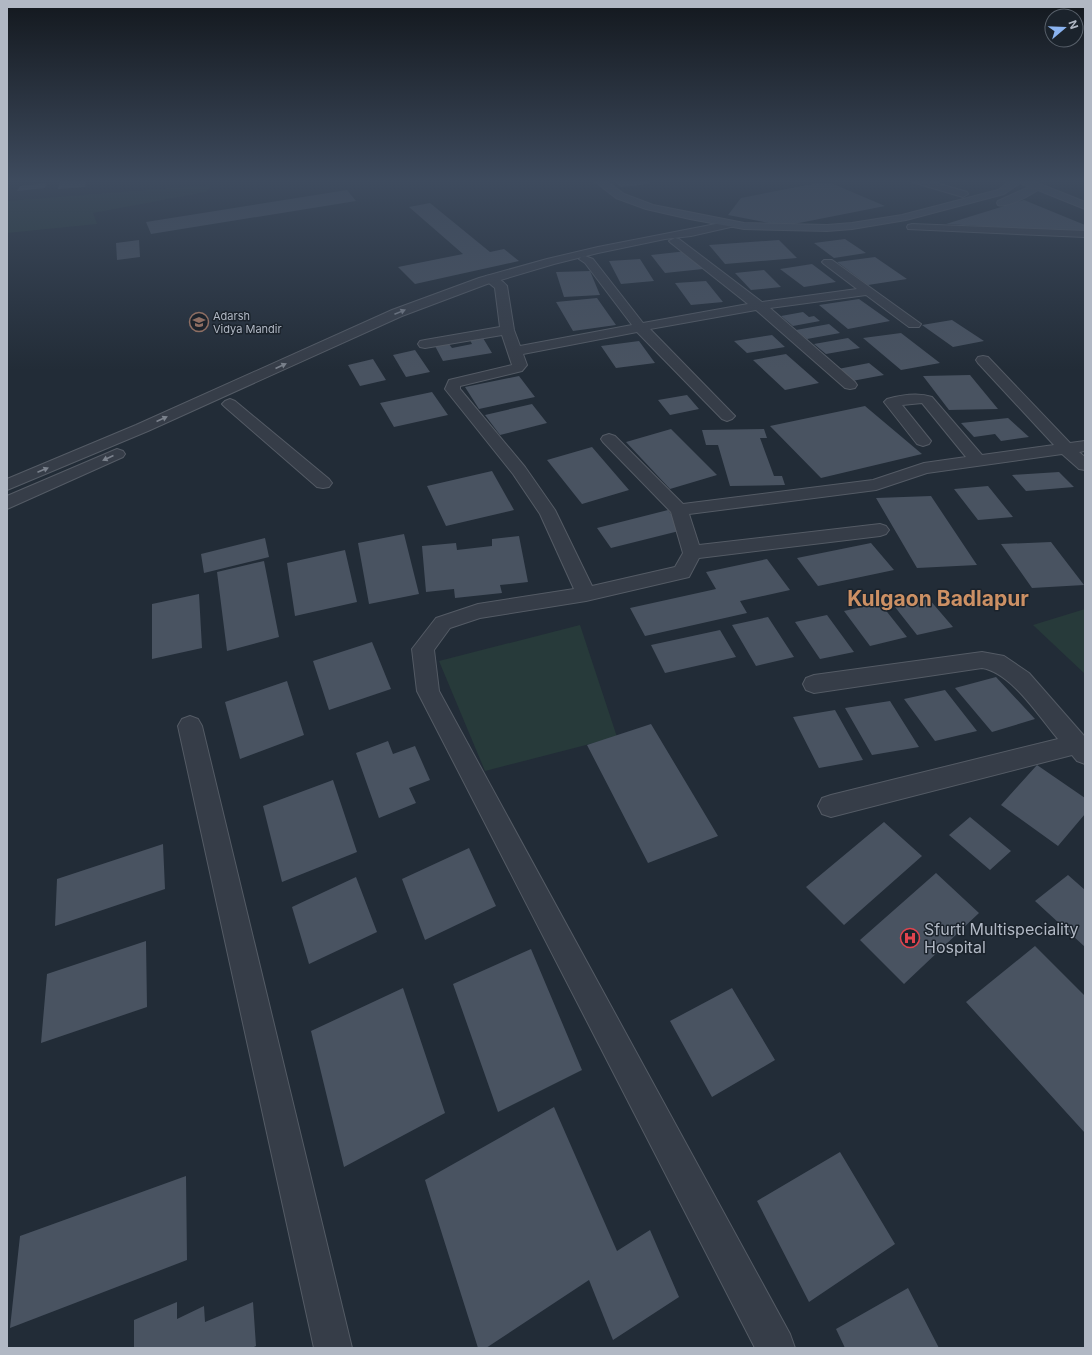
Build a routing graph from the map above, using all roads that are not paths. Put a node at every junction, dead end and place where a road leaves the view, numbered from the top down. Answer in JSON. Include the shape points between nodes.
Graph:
{"nodes":[{"id":1,"x":630,"y":243,"type":"edge"},
{"id":2,"x":664,"y":243,"type":"edge"},
{"id":3,"x":678,"y":243,"type":"edge"},
{"id":4,"x":585,"y":259,"type":"junction"},
{"id":5,"x":828,"y":262,"type":"dead end"},
{"id":6,"x":496,"y":283,"type":"junction"},
{"id":7,"x":869,"y":291,"type":"junction"},
{"id":8,"x":759,"y":306,"type":"junction"},
{"id":9,"x":914,"y":324,"type":"dead end"},
{"id":10,"x":640,"y":327,"type":"junction"},
{"id":11,"x":507,"y":330,"type":"junction"},
{"id":12,"x":425,"y":344,"type":"dead end"},
{"id":13,"x":514,"y":351,"type":"junction"},
{"id":14,"x":983,"y":360,"type":"dead end"},
{"id":15,"x":850,"y":385,"type":"dead end"},
{"id":16,"x":727,"y":416,"type":"dead end"},
{"id":17,"x":609,"y":439,"type":"dead end"},
{"id":18,"x":923,"y":441,"type":"dead end"},
{"id":19,"x":1085,"y":446,"type":"edge"},
{"id":20,"x":130,"y":449,"type":"dead end"},
{"id":21,"x":1066,"y":449,"type":"junction"},
{"id":22,"x":978,"y":461,"type":"junction"},
{"id":23,"x":1085,"y":465,"type":"edge"},
{"id":24,"x":323,"y":483,"type":"dead end"},
{"id":25,"x":7,"y":485,"type":"edge"},
{"id":26,"x":7,"y":503,"type":"edge"},
{"id":27,"x":679,"y":510,"type":"junction"},
{"id":28,"x":880,"y":530,"type":"dead end"},
{"id":29,"x":692,"y":553,"type":"junction"},
{"id":30,"x":586,"y":594,"type":"junction"},
{"id":31,"x":814,"y":684,"type":"dead end"},
{"id":32,"x":190,"y":726,"type":"dead end"},
{"id":33,"x":1081,"y":749,"type":"edge"},
{"id":34,"x":831,"y":806,"type":"dead end"},
{"id":35,"x":333,"y":1348,"type":"edge"},
{"id":36,"x":776,"y":1348,"type":"edge"}],
"edges":[{"from":1,"to":6,"type":"street","via":[[598,250]]},
{"from":2,"to":4,"type":"street"},
{"from":3,"to":8,"type":"street"},
{"from":4,"to":6,"type":"street"},
{"from":4,"to":10,"type":"street"},
{"from":5,"to":7,"type":"street"},
{"from":6,"to":11,"type":"street"},
{"from":6,"to":24,"type":"street","via":[[236,401]]},
{"from":25,"to":6,"type":"street","one_way":true,"via":[[397,312]]},
{"from":7,"to":8,"type":"street"},
{"from":7,"to":9,"type":"street"},
{"from":8,"to":10,"type":"street"},
{"from":8,"to":15,"type":"street"},
{"from":10,"to":13,"type":"street"},
{"from":10,"to":16,"type":"street"},
{"from":11,"to":12,"type":"street"},
{"from":11,"to":13,"type":"street"},
{"from":13,"to":30,"type":"street","via":[[520,363],[517,368],[457,382],[452,389],[519,471],[549,514]]},
{"from":14,"to":21,"type":"street"},
{"from":17,"to":27,"type":"street"},
{"from":18,"to":22,"type":"street","via":[[892,402],[921,398],[927,400]]},
{"from":19,"to":21,"type":"street"},
{"from":20,"to":26,"type":"street","one_way":true},
{"from":21,"to":22,"type":"street"},
{"from":21,"to":23,"type":"street"},
{"from":22,"to":27,"type":"street","via":[[924,468],[876,485]]},
{"from":27,"to":29,"type":"street"},
{"from":28,"to":29,"type":"street"},
{"from":29,"to":30,"type":"street","via":[[682,572]]},
{"from":30,"to":36,"type":"street","via":[[478,611],[443,623],[423,649],[428,691]]},
{"from":31,"to":33,"type":"street","via":[[982,660],[996,662],[1021,679]]},
{"from":32,"to":35,"type":"street"},
{"from":33,"to":34,"type":"street"}]}
